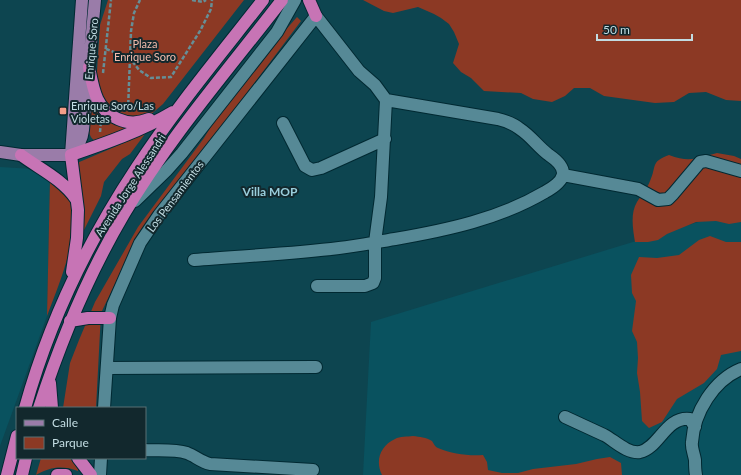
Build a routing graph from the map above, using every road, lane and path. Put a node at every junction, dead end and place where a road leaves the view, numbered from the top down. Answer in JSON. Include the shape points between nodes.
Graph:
{"nodes":[{"id":1,"x":82,"y":0,"type":"edge"},
{"id":2,"x":96,"y":0,"type":"edge"},
{"id":3,"x":111,"y":0,"type":"edge"},
{"id":4,"x":140,"y":0,"type":"edge"},
{"id":5,"x":192,"y":0,"type":"edge"},
{"id":6,"x":206,"y":0,"type":"edge"},
{"id":7,"x":212,"y":0,"type":"edge"},
{"id":8,"x":263,"y":0,"type":"edge"},
{"id":9,"x":282,"y":0,"type":"edge"},
{"id":10,"x":295,"y":0,"type":"edge"},
{"id":11,"x":309,"y":0,"type":"edge"},
{"id":12,"x":316,"y":16,"type":"junction"},
{"id":13,"x":106,"y":49,"type":"junction"},
{"id":14,"x":130,"y":58,"type":"junction"},
{"id":15,"x":89,"y":67,"type":"junction"},
{"id":16,"x":103,"y":75,"type":"dead end"},
{"id":17,"x":386,"y":100,"type":"junction"},
{"id":18,"x":178,"y":109,"type":"junction"},
{"id":19,"x":123,"y":110,"type":"dead end"},
{"id":20,"x":283,"y":123,"type":"dead end"},
{"id":21,"x":384,"y":139,"type":"junction"},
{"id":22,"x":0,"y":152,"type":"edge"},
{"id":23,"x":21,"y":155,"type":"junction"},
{"id":24,"x":71,"y":155,"type":"junction"},
{"id":25,"x":741,"y":171,"type":"edge"},
{"id":26,"x":563,"y":176,"type":"junction"},
{"id":27,"x":76,"y":199,"type":"junction"},
{"id":28,"x":129,"y":206,"type":"junction"},
{"id":29,"x":375,"y":242,"type":"junction"},
{"id":30,"x":194,"y":260,"type":"dead end"},
{"id":31,"x":317,"y":286,"type":"dead end"},
{"id":32,"x":67,"y":293,"type":"junction"},
{"id":33,"x":110,"y":318,"type":"junction"},
{"id":34,"x":70,"y":321,"type":"junction"},
{"id":35,"x":316,"y":367,"type":"dead end"},
{"id":36,"x":107,"y":368,"type":"junction"},
{"id":37,"x":741,"y":369,"type":"edge"},
{"id":38,"x":50,"y":375,"type":"junction"},
{"id":39,"x":25,"y":407,"type":"edge"},
{"id":40,"x":40,"y":407,"type":"edge"},
{"id":41,"x":52,"y":407,"type":"edge"},
{"id":42,"x":104,"y":407,"type":"edge"},
{"id":43,"x":565,"y":417,"type":"dead end"},
{"id":44,"x":695,"y":426,"type":"junction"},
{"id":45,"x":16,"y":440,"type":"edge"},
{"id":46,"x":146,"y":450,"type":"edge"},
{"id":47,"x":26,"y":459,"type":"edge"},
{"id":48,"x":79,"y":459,"type":"edge"},
{"id":49,"x":101,"y":459,"type":"edge"},
{"id":50,"x":313,"y":470,"type":"dead end"},
{"id":51,"x":7,"y":475,"type":"edge"},
{"id":52,"x":22,"y":475,"type":"edge"},
{"id":53,"x":57,"y":475,"type":"edge"},
{"id":54,"x":66,"y":475,"type":"edge"},
{"id":55,"x":91,"y":475,"type":"edge"},
{"id":56,"x":100,"y":475,"type":"edge"},
{"id":57,"x":696,"y":475,"type":"edge"}],
"edges":[{"from":1,"to":24,"type":"main road","name":"Enrique Soro"},
{"from":2,"to":15,"type":"main road","name":"Enrique Soro"},
{"from":3,"to":13,"type":"path"},
{"from":4,"to":14,"type":"path","via":[[134,13]]},
{"from":5,"to":6,"type":"path"},
{"from":7,"to":14,"type":"path","via":[[209,15],[171,78],[151,78],[139,70]]},
{"from":8,"to":18,"type":"highway","name":"Avenida Jorge Alessandri"},
{"from":9,"to":28,"type":"highway","name":"Avenida Jorge Alessandri","via":[[184,126]]},
{"from":10,"to":28,"type":"street","via":[[277,32],[182,153]]},
{"from":11,"to":12,"type":"highway"},
{"from":12,"to":17,"type":"street","via":[[359,71],[375,85]]},
{"from":12,"to":33,"type":"street","name":"Los Pensamientos","via":[[148,230],[119,290]]},
{"from":13,"to":14,"type":"path"},
{"from":13,"to":16,"type":"path"},
{"from":14,"to":19,"type":"path","via":[[128,113]]},
{"from":15,"to":18,"type":"highway","via":[[98,101],[111,116],[133,123]]},
{"from":15,"to":24,"type":"main road","name":"Enrique Soro","via":[[82,139]]},
{"from":17,"to":21,"type":"street"},
{"from":17,"to":26,"type":"street","via":[[498,119],[512,124],[524,131],[559,162]]},
{"from":18,"to":24,"type":"highway","via":[[142,129]]},
{"from":18,"to":32,"type":"highway","name":"Avenida Jorge Alessandri","via":[[121,191]]},
{"from":20,"to":21,"type":"street","via":[[305,166],[312,170]]},
{"from":21,"to":29,"type":"street","via":[[382,197]]},
{"from":22,"to":23,"type":"main road"},
{"from":23,"to":24,"type":"main road"},
{"from":23,"to":27,"type":"highway","via":[[56,178]]},
{"from":24,"to":27,"type":"highway"},
{"from":25,"to":26,"type":"street","via":[[706,161],[700,162],[668,199],[658,200],[638,189]]},
{"from":26,"to":29,"type":"street","via":[[558,184],[534,198],[488,218],[426,234]]},
{"from":27,"to":32,"type":"highway","via":[[77,238]]},
{"from":28,"to":34,"type":"highway","name":"Avenida Jorge Alessandri","via":[[98,260]]},
{"from":29,"to":30,"type":"street","via":[[338,248]]},
{"from":29,"to":31,"type":"street","via":[[373,283],[365,286]]},
{"from":32,"to":39,"type":"highway","name":"Avenida Jorge Alessandri"},
{"from":33,"to":34,"type":"highway"},
{"from":33,"to":36,"type":"street","name":"Los Pensamientos"},
{"from":34,"to":38,"type":"highway","name":"Avenida Jorge Alessandri"},
{"from":35,"to":36,"type":"street"},
{"from":36,"to":42,"type":"street","name":"Los Pensamientos"},
{"from":37,"to":44,"type":"street","via":[[731,373],[712,390]]},
{"from":38,"to":40,"type":"highway","name":"Avenida Jorge Alessandri"},
{"from":38,"to":41,"type":"highway"},
{"from":43,"to":44,"type":"street","via":[[606,436],[620,447],[639,452],[647,449],[675,422],[683,418],[690,419]]},
{"from":44,"to":57,"type":"street","via":[[692,442]]},
{"from":45,"to":51,"type":"highway"},
{"from":46,"to":50,"type":"street","via":[[180,451],[210,464]]},
{"from":47,"to":52,"type":"highway"},
{"from":48,"to":55,"type":"highway"},
{"from":49,"to":56,"type":"street"},
{"from":53,"to":54,"type":"highway"}]}
